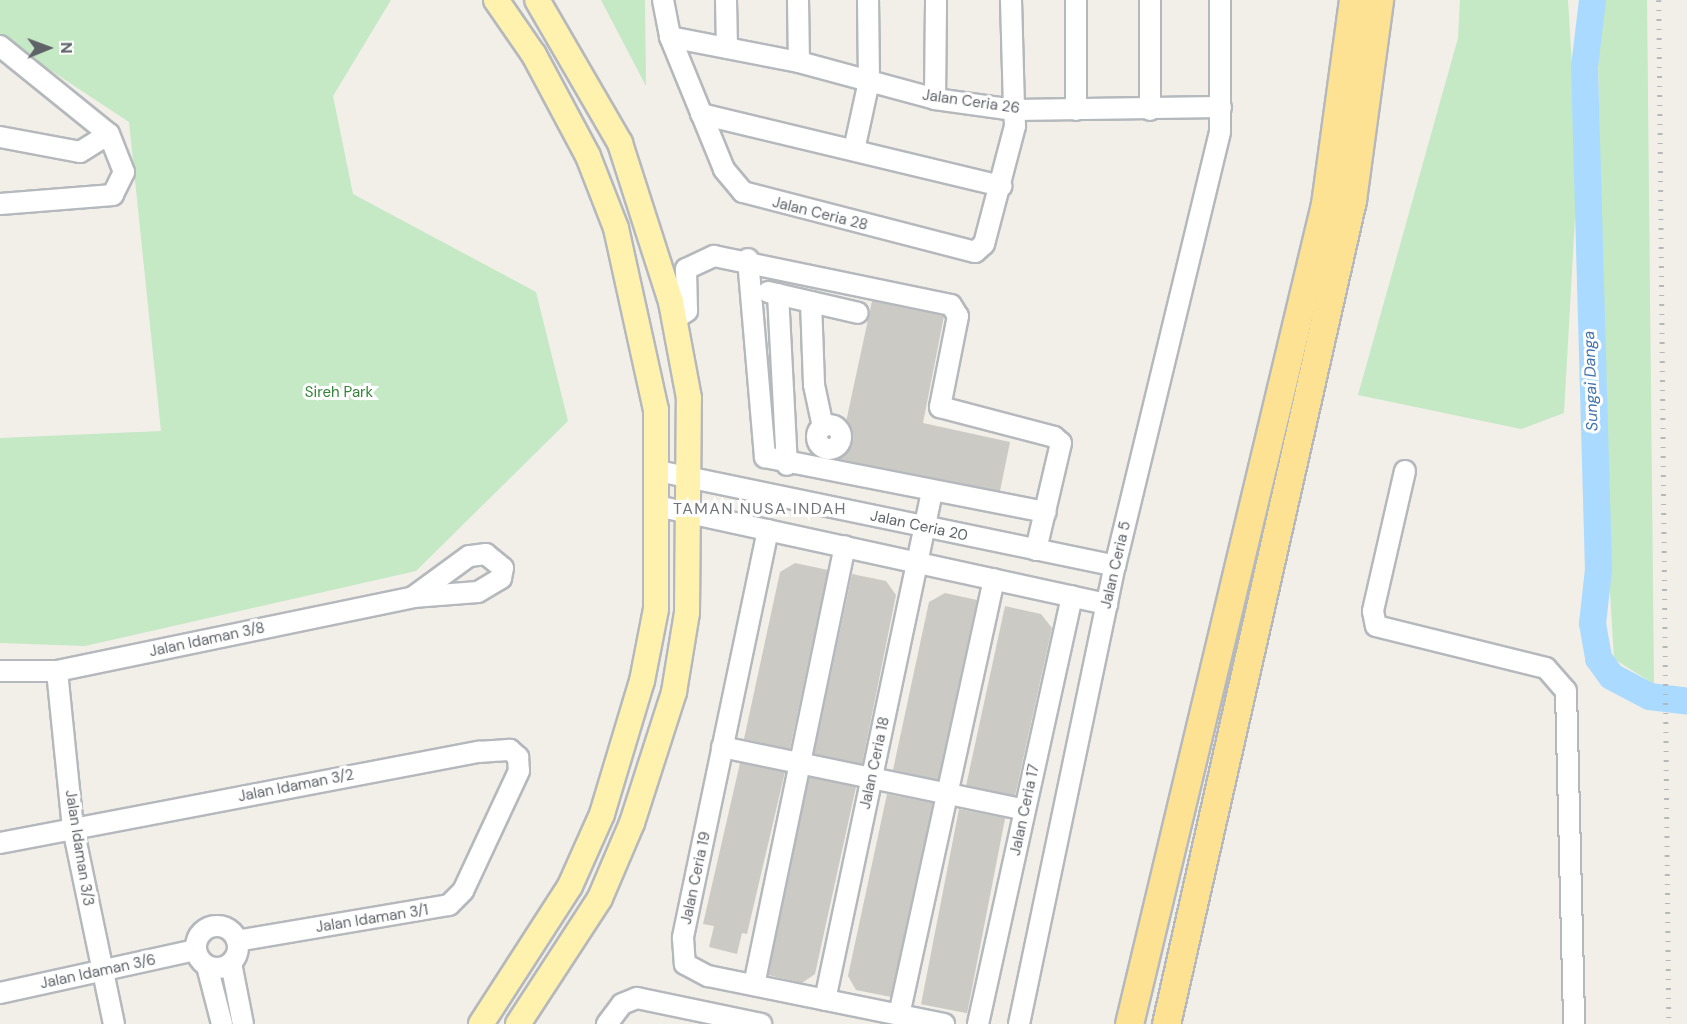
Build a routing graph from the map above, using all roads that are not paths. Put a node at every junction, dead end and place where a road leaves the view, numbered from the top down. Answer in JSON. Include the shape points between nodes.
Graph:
{"nodes":[{"id":1,"x":496,"y":0,"type":"edge"},
{"id":2,"x":537,"y":0,"type":"edge"},
{"id":3,"x":663,"y":0,"type":"edge"},
{"id":4,"x":726,"y":0,"type":"edge"},
{"id":5,"x":798,"y":0,"type":"edge"},
{"id":6,"x":868,"y":0,"type":"edge"},
{"id":7,"x":936,"y":0,"type":"edge"},
{"id":8,"x":1011,"y":0,"type":"edge"},
{"id":9,"x":1076,"y":0,"type":"edge"},
{"id":10,"x":1150,"y":0,"type":"edge"},
{"id":11,"x":1220,"y":0,"type":"edge"},
{"id":12,"x":1353,"y":0,"type":"edge"},
{"id":13,"x":1379,"y":0,"type":"edge"},
{"id":14,"x":670,"y":37,"type":"junction"},
{"id":15,"x":0,"y":46,"type":"edge"},
{"id":16,"x":727,"y":48,"type":"junction"},
{"id":17,"x":799,"y":62,"type":"junction"},
{"id":18,"x":869,"y":81,"type":"junction"},
{"id":19,"x":935,"y":99,"type":"junction"},
{"id":20,"x":1221,"y":107,"type":"junction"},
{"id":21,"x":1014,"y":110,"type":"junction"},
{"id":22,"x":1150,"y":110,"type":"junction"},
{"id":23,"x":1076,"y":111,"type":"junction"},
{"id":24,"x":701,"y":114,"type":"junction"},
{"id":25,"x":109,"y":134,"type":"junction"},
{"id":26,"x":0,"y":137,"type":"edge"},
{"id":27,"x":854,"y":150,"type":"junction"},
{"id":28,"x":1001,"y":186,"type":"junction"},
{"id":29,"x":0,"y":204,"type":"edge"},
{"id":30,"x":748,"y":259,"type":"junction"},
{"id":31,"x":749,"y":288,"type":"junction"},
{"id":32,"x":778,"y":294,"type":"junction"},
{"id":33,"x":811,"y":302,"type":"junction"},
{"id":34,"x":858,"y":313,"type":"dead end"},
{"id":35,"x":674,"y":320,"type":"junction"},
{"id":36,"x":787,"y":465,"type":"junction"},
{"id":37,"x":658,"y":471,"type":"junction"},
{"id":38,"x":1405,"y":471,"type":"dead end"},
{"id":39,"x":820,"y":472,"type":"junction"},
{"id":40,"x":688,"y":478,"type":"junction"},
{"id":41,"x":932,"y":492,"type":"junction"},
{"id":42,"x":657,"y":506,"type":"junction"},
{"id":43,"x":1046,"y":512,"type":"junction"},
{"id":44,"x":688,"y":513,"type":"junction"},
{"id":45,"x":925,"y":527,"type":"junction"},
{"id":46,"x":768,"y":530,"type":"junction"},
{"id":47,"x":845,"y":546,"type":"junction"},
{"id":48,"x":1036,"y":550,"type":"junction"},
{"id":49,"x":917,"y":562,"type":"junction"},
{"id":50,"x":1115,"y":566,"type":"junction"},
{"id":51,"x":994,"y":579,"type":"junction"},
{"id":52,"x":1072,"y":596,"type":"junction"},
{"id":53,"x":413,"y":597,"type":"dead end"},
{"id":54,"x":1107,"y":604,"type":"junction"},
{"id":55,"x":0,"y":671,"type":"edge"},
{"id":56,"x":57,"y":671,"type":"junction"},
{"id":57,"x":722,"y":747,"type":"junction"},
{"id":58,"x":518,"y":757,"type":"joint"},
{"id":59,"x":800,"y":763,"type":"junction"},
{"id":60,"x":872,"y":778,"type":"junction"},
{"id":61,"x":947,"y":794,"type":"junction"},
{"id":62,"x":1025,"y":810,"type":"junction"},
{"id":63,"x":73,"y":828,"type":"junction"},
{"id":64,"x":0,"y":843,"type":"edge"},
{"id":65,"x":237,"y":941,"type":"junction"},
{"id":66,"x":195,"y":950,"type":"junction"},
{"id":67,"x":231,"y":963,"type":"junction"},
{"id":68,"x":207,"y":966,"type":"junction"},
{"id":69,"x":100,"y":972,"type":"junction"},
{"id":70,"x":754,"y":985,"type":"junction"},
{"id":71,"x":0,"y":993,"type":"edge"},
{"id":72,"x":825,"y":1000,"type":"junction"},
{"id":73,"x":899,"y":1015,"type":"junction"},
{"id":74,"x":733,"y":1021,"type":"edge"},
{"id":75,"x":114,"y":1024,"type":"edge"},
{"id":76,"x":222,"y":1024,"type":"edge"},
{"id":77,"x":243,"y":1024,"type":"edge"},
{"id":78,"x":481,"y":1024,"type":"edge"},
{"id":79,"x":518,"y":1024,"type":"edge"},
{"id":80,"x":607,"y":1024,"type":"edge"},
{"id":81,"x":761,"y":1024,"type":"edge"},
{"id":82,"x":944,"y":1024,"type":"edge"},
{"id":83,"x":978,"y":1024,"type":"edge"},
{"id":84,"x":1019,"y":1024,"type":"edge"},
{"id":85,"x":1129,"y":1024,"type":"edge"},
{"id":86,"x":1166,"y":1024,"type":"edge"},
{"id":87,"x":1574,"y":1024,"type":"edge"}],
"edges":[{"from":1,"to":37,"type":"main road","via":[[534,55],[588,156],[616,228],[656,410]]},
{"from":2,"to":35,"type":"main road","via":[[620,143]]},
{"from":3,"to":14,"type":"street","name":"Jalan Ceria 28"},
{"from":4,"to":16,"type":"street"},
{"from":5,"to":17,"type":"street"},
{"from":6,"to":18,"type":"street"},
{"from":7,"to":19,"type":"street"},
{"from":8,"to":21,"type":"street","name":"Jalan Ceria 28"},
{"from":9,"to":23,"type":"street"},
{"from":10,"to":22,"type":"street"},
{"from":11,"to":20,"type":"street","name":"Jalan Ceria 5"},
{"from":12,"to":85,"type":"highway","via":[[1325,204]]},
{"from":13,"to":86,"type":"highway","via":[[1352,200]]},
{"from":14,"to":16,"type":"street"},
{"from":14,"to":24,"type":"street","name":"Jalan Ceria 28"},
{"from":15,"to":25,"type":"street"},
{"from":16,"to":17,"type":"street","name":"Jalan Ceria 26"},
{"from":17,"to":18,"type":"street","name":"Jalan Ceria 26"},
{"from":18,"to":19,"type":"street","name":"Jalan Ceria 26"},
{"from":18,"to":27,"type":"street"},
{"from":19,"to":21,"type":"street","name":"Jalan Ceria 26"},
{"from":20,"to":22,"type":"street","name":"Jalan Ceria 26"},
{"from":20,"to":50,"type":"street","name":"Jalan Ceria 5"},
{"from":21,"to":23,"type":"street","name":"Jalan Ceria 26"},
{"from":21,"to":28,"type":"street","name":"Jalan Ceria 28"},
{"from":22,"to":23,"type":"street","name":"Jalan Ceria 26"},
{"from":24,"to":27,"type":"street"},
{"from":24,"to":28,"type":"street","name":"Jalan Ceria 28","via":[[724,169],[743,192],[970,252],[984,244]]},
{"from":25,"to":26,"type":"street","via":[[80,152]]},
{"from":25,"to":29,"type":"street","via":[[124,172],[113,195]]},
{"from":27,"to":28,"type":"street"},
{"from":30,"to":31,"type":"street"},
{"from":30,"to":35,"type":"street","via":[[714,256],[693,263],[686,269],[687,311]]},
{"from":30,"to":43,"type":"street","via":[[951,305],[958,316],[940,407],[1054,437],[1061,444]]},
{"from":31,"to":32,"type":"street"},
{"from":31,"to":36,"type":"street","via":[[760,448],[765,457]]},
{"from":32,"to":33,"type":"street"},
{"from":32,"to":36,"type":"street"},
{"from":33,"to":34,"type":"street"},
{"from":33,"to":39,"type":"street","via":[[814,385],[823,427],[817,437],[822,447]]},
{"from":35,"to":40,"type":"main road","via":[[689,398]]},
{"from":36,"to":39,"type":"street"},
{"from":37,"to":40,"type":"street","name":"Jalan Ceria 20"},
{"from":37,"to":42,"type":"main road"},
{"from":38,"to":87,"type":"street","via":[[1374,611],[1376,626],[1546,668],[1566,691]]},
{"from":39,"to":41,"type":"street"},
{"from":40,"to":44,"type":"main road"},
{"from":40,"to":45,"type":"street","name":"Jalan Ceria 20"},
{"from":41,"to":43,"type":"street"},
{"from":41,"to":45,"type":"street","name":"Jalan Ceria 18"},
{"from":42,"to":44,"type":"street"},
{"from":42,"to":78,"type":"main road","via":[[656,609],[642,681],[602,814],[570,886]]},
{"from":43,"to":48,"type":"street"},
{"from":44,"to":46,"type":"street"},
{"from":44,"to":79,"type":"main road","via":[[687,613],[674,692],[632,823],[600,898]]},
{"from":45,"to":48,"type":"street","name":"Jalan Ceria 20"},
{"from":45,"to":49,"type":"street","name":"Jalan Ceria 18"},
{"from":46,"to":47,"type":"street"},
{"from":46,"to":57,"type":"street","name":"Jalan Ceria 19"},
{"from":47,"to":49,"type":"street"},
{"from":47,"to":59,"type":"street"},
{"from":48,"to":50,"type":"street","name":"Jalan Ceria 20"},
{"from":49,"to":51,"type":"street"},
{"from":49,"to":60,"type":"street","name":"Jalan Ceria 18"},
{"from":50,"to":54,"type":"street","name":"Jalan Ceria 5"},
{"from":51,"to":52,"type":"street"},
{"from":51,"to":61,"type":"street"},
{"from":52,"to":54,"type":"street"},
{"from":52,"to":62,"type":"street","name":"Jalan Ceria 17"},
{"from":53,"to":56,"type":"street","name":"Jalan Idaman 3/8"},
{"from":54,"to":84,"type":"street","name":"Jalan Ceria 5"},
{"from":55,"to":56,"type":"street","name":"Jalan Idaman 3/8"},
{"from":56,"to":63,"type":"street","name":"Jalan Idaman 3/3"},
{"from":57,"to":59,"type":"street"},
{"from":57,"to":70,"type":"street","name":"Jalan Ceria 19","via":[[683,952],[685,964],[695,971]]},
{"from":58,"to":63,"type":"street","name":"Jalan Idaman 3/2","via":[[510,750],[479,752]]},
{"from":58,"to":65,"type":"street","name":"Jalan Idaman 3/1","via":[[519,771],[473,871],[449,905]]},
{"from":59,"to":60,"type":"street"},
{"from":59,"to":70,"type":"street"},
{"from":60,"to":61,"type":"street"},
{"from":60,"to":72,"type":"street","name":"Jalan Ceria 18"},
{"from":61,"to":62,"type":"street"},
{"from":61,"to":73,"type":"street"},
{"from":62,"to":83,"type":"street","name":"Jalan Ceria 17"},
{"from":63,"to":64,"type":"street","name":"Jalan Idaman 3/2"},
{"from":63,"to":69,"type":"street","name":"Jalan Idaman 3/3"},
{"from":65,"to":66,"type":"street","via":[[229,930],[216,926],[198,936]]},
{"from":65,"to":67,"type":"street"},
{"from":66,"to":68,"type":"street"},
{"from":66,"to":69,"type":"street","name":"Jalan Idaman 3/6"},
{"from":67,"to":68,"type":"street"},
{"from":67,"to":77,"type":"street"},
{"from":68,"to":76,"type":"street"},
{"from":69,"to":71,"type":"street","name":"Jalan Idaman 3/6"},
{"from":69,"to":75,"type":"street","name":"Jalan Idaman 3/3"},
{"from":70,"to":72,"type":"street","name":"Jalan Ceria 19"},
{"from":72,"to":73,"type":"street","name":"Jalan Ceria 19"},
{"from":73,"to":82,"type":"street","name":"Jalan Ceria 19"},
{"from":74,"to":80,"type":"street","via":[[637,998],[622,1004]]},
{"from":74,"to":81,"type":"street"}]}
